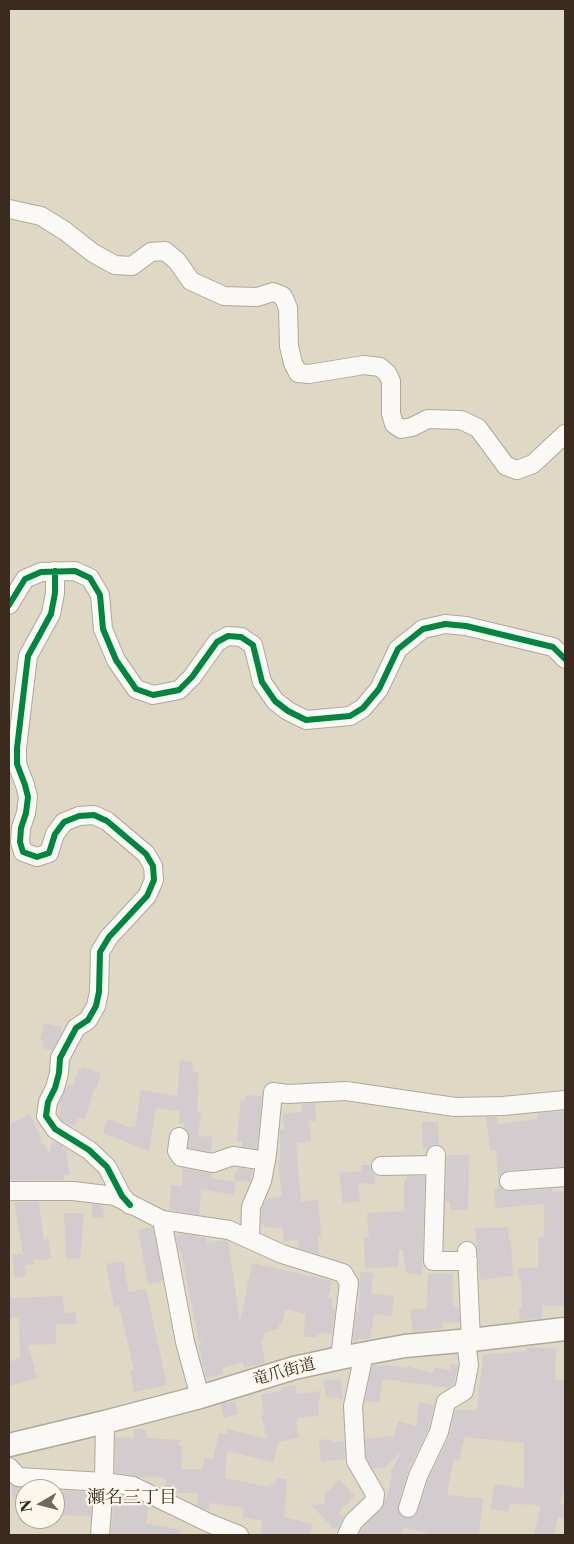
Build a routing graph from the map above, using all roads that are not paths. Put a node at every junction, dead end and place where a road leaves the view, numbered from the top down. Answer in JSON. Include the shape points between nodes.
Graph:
{"nodes":[{"id":1,"x":9,"y":209,"type":"edge"},
{"id":2,"x":565,"y":434,"type":"edge"},
{"id":3,"x":55,"y":571,"type":"junction"},
{"id":4,"x":9,"y":605,"type":"edge"},
{"id":5,"x":565,"y":659,"type":"edge"},
{"id":6,"x":565,"y":1100,"type":"edge"},
{"id":7,"x":179,"y":1137,"type":"dead end"},
{"id":8,"x":266,"y":1161,"type":"junction"},
{"id":9,"x":381,"y":1166,"type":"dead end"},
{"id":10,"x":565,"y":1177,"type":"edge"},
{"id":11,"x":509,"y":1181,"type":"dead end"},
{"id":12,"x":9,"y":1191,"type":"edge"},
{"id":13,"x":130,"y":1205,"type":"junction"},
{"id":14,"x":162,"y":1220,"type":"junction"},
{"id":15,"x":250,"y":1238,"type":"junction"},
{"id":16,"x":565,"y":1329,"type":"edge"},
{"id":17,"x":469,"y":1341,"type":"junction"},
{"id":18,"x":364,"y":1354,"type":"junction"},
{"id":19,"x":340,"y":1358,"type":"junction"},
{"id":20,"x":200,"y":1397,"type":"junction"},
{"id":21,"x":105,"y":1422,"type":"junction"},
{"id":22,"x":9,"y":1444,"type":"edge"},
{"id":23,"x":9,"y":1467,"type":"edge"},
{"id":24,"x":104,"y":1482,"type":"junction"},
{"id":25,"x":408,"y":1508,"type":"dead end"},
{"id":26,"x":100,"y":1535,"type":"edge"},
{"id":27,"x":239,"y":1535,"type":"edge"},
{"id":28,"x":347,"y":1535,"type":"edge"}],
"edges":[{"from":1,"to":2,"type":"street","via":[[41,216],[115,265],[132,266],[151,252],[165,251],[177,261],[191,281],[224,296],[257,297],[273,292],[283,296],[288,308],[289,346],[298,372],[309,374],[364,366],[380,367],[391,381],[391,414],[394,424],[401,429],[428,419],[462,420],[478,428],[506,466],[517,470],[533,464]]},
{"from":3,"to":4,"type":"street","via":[[41,572],[25,579]]},
{"from":3,"to":5,"type":"street","via":[[75,571],[90,578],[100,595],[103,629],[116,660],[136,688],[153,694],[179,690],[217,642],[228,636],[241,638],[253,645],[262,682],[275,701],[306,720],[350,716],[363,708],[379,689],[398,649],[423,629],[445,624],[466,626],[554,647]]},
{"from":3,"to":13,"type":"street","via":[[51,614],[28,656],[17,748],[17,764],[28,797],[20,828],[21,847],[23,852],[37,857],[49,853],[55,834],[64,822],[94,815],[107,821],[146,854],[153,866],[154,880],[146,896],[109,937],[100,952],[96,1006],[88,1020],[76,1028],[60,1058],[46,1116],[55,1129],[89,1150],[107,1166]]},
{"from":6,"to":8,"type":"street","via":[[455,1107],[346,1091],[272,1092]]},
{"from":7,"to":8,"type":"street","via":[[177,1151],[181,1157],[213,1163],[233,1156]]},
{"from":8,"to":15,"type":"street","via":[[251,1207]]},
{"from":9,"to":17,"type":"street","via":[[436,1160],[433,1261],[467,1256]]},
{"from":10,"to":11,"type":"street"},
{"from":12,"to":13,"type":"street","via":[[98,1193],[115,1196]]},
{"from":13,"to":14,"type":"street"},
{"from":14,"to":15,"type":"street","via":[[228,1230]]},
{"from":14,"to":20,"type":"street","via":[[185,1342]]},
{"from":15,"to":19,"type":"street","via":[[282,1254],[343,1273],[349,1283]]},
{"from":16,"to":17,"type":"main road","name":"竜爪街道"},
{"from":17,"to":18,"type":"main road","name":"竜爪街道","via":[[405,1346]]},
{"from":17,"to":25,"type":"street","via":[[464,1391],[446,1402],[438,1432]]},
{"from":18,"to":19,"type":"main road","name":"竜爪街道"},
{"from":18,"to":28,"type":"street","via":[[353,1406],[356,1461],[375,1494],[374,1502],[353,1522]]},
{"from":19,"to":20,"type":"main road","name":"竜爪街道","via":[[294,1368]]},
{"from":20,"to":21,"type":"main road","name":"竜爪街道"},
{"from":21,"to":22,"type":"main road","name":"竜爪街道"},
{"from":21,"to":24,"type":"street"},
{"from":23,"to":24,"type":"street","via":[[18,1477]]},
{"from":24,"to":26,"type":"street"},
{"from":24,"to":27,"type":"street","via":[[133,1486],[209,1524]]}]}
